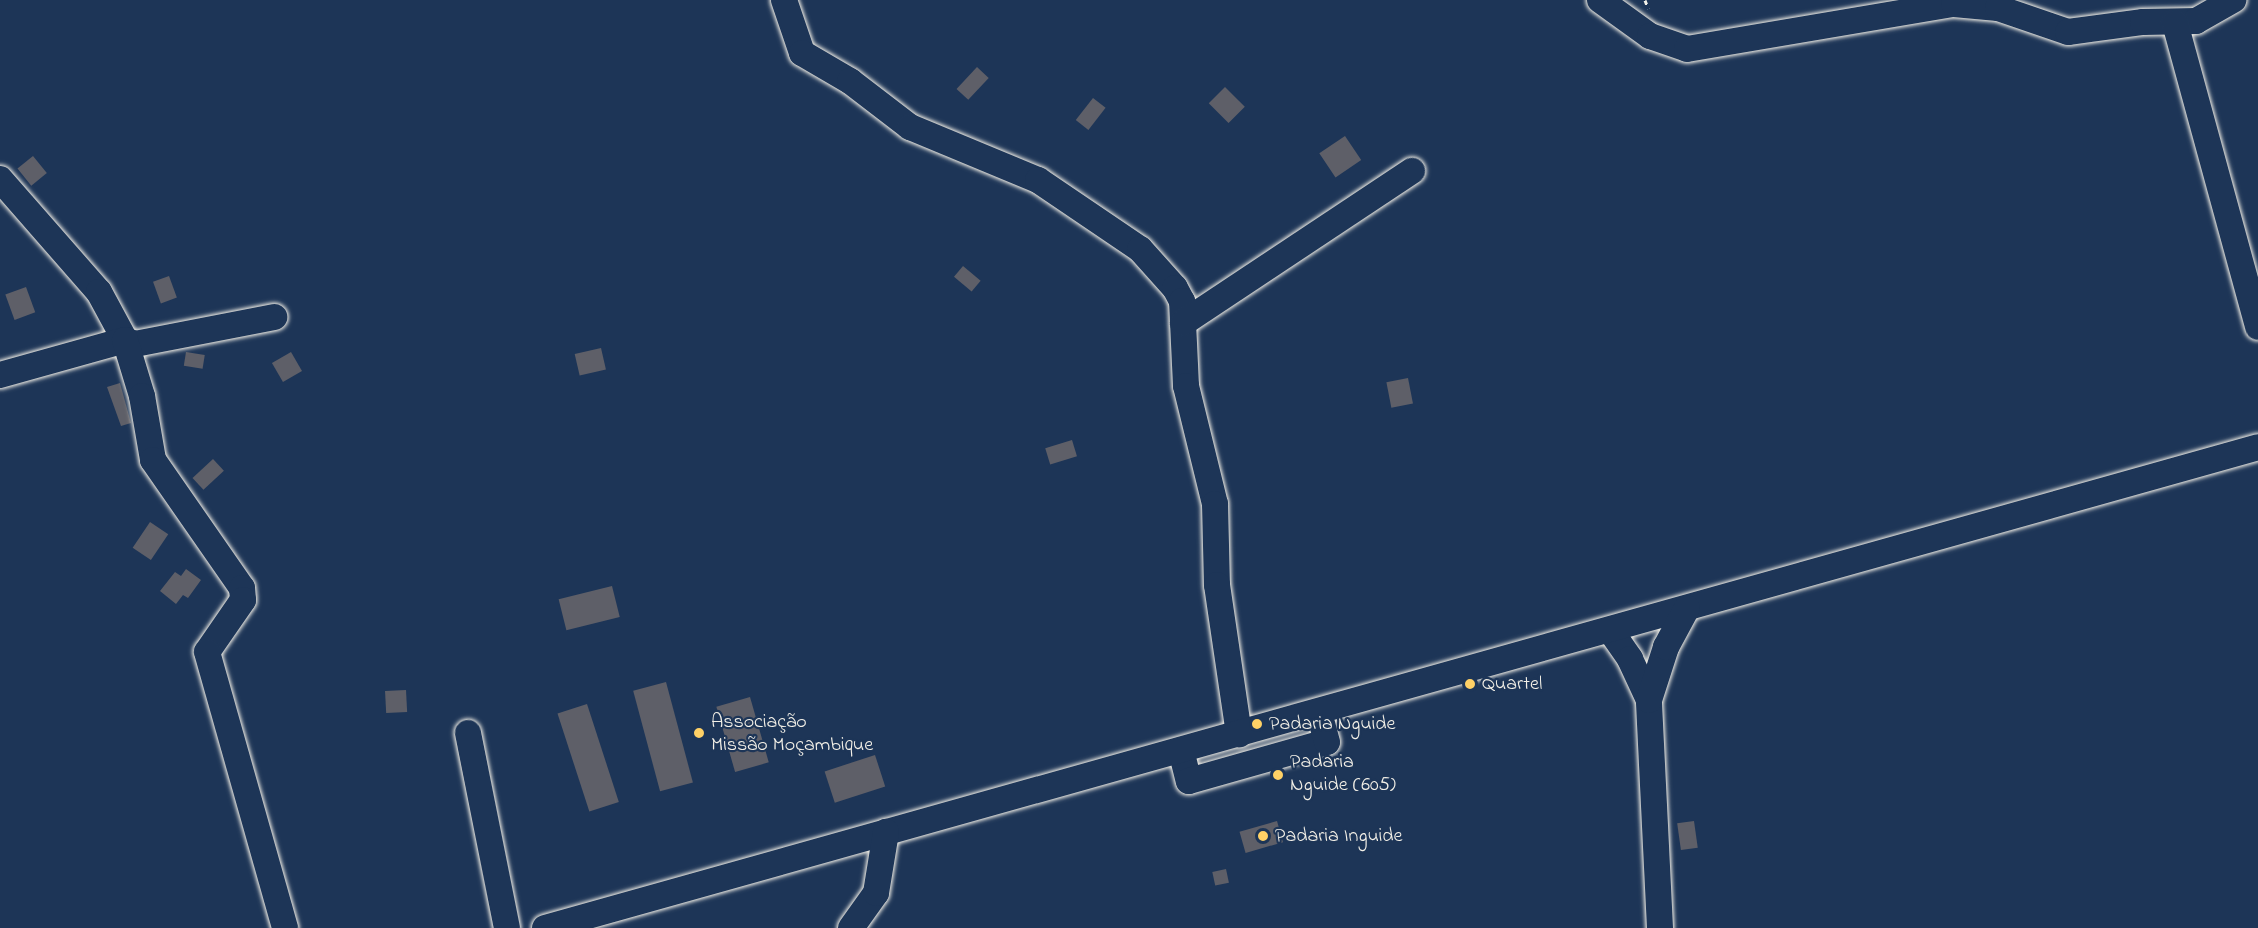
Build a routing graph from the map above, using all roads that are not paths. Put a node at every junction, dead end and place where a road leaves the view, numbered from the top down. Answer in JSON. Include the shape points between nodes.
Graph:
{"nodes":[{"id":1,"x":784,"y":0,"type":"edge"},
{"id":2,"x":1600,"y":0,"type":"edge"},
{"id":3,"x":2232,"y":0,"type":"edge"},
{"id":4,"x":2175,"y":23,"type":"junction"},
{"id":5,"x":1412,"y":171,"type":"dead end"},
{"id":6,"x":0,"y":179,"type":"edge"},
{"id":7,"x":273,"y":316,"type":"dead end"},
{"id":8,"x":1183,"y":323,"type":"junction"},
{"id":9,"x":2258,"y":327,"type":"edge"},
{"id":10,"x":125,"y":340,"type":"junction"},
{"id":11,"x":0,"y":375,"type":"edge"},
{"id":12,"x":2258,"y":447,"type":"edge"},
{"id":13,"x":1687,"y":608,"type":"junction"},
{"id":14,"x":1610,"y":630,"type":"junction"},
{"id":15,"x":1649,"y":700,"type":"junction"},
{"id":16,"x":1319,"y":712,"type":"junction"},
{"id":17,"x":468,"y":733,"type":"dead end"},
{"id":18,"x":1239,"y":734,"type":"junction"},
{"id":19,"x":1180,"y":750,"type":"junction"},
{"id":20,"x":886,"y":832,"type":"junction"},
{"id":21,"x":285,"y":928,"type":"edge"},
{"id":22,"x":507,"y":928,"type":"edge"},
{"id":23,"x":545,"y":928,"type":"edge"},
{"id":24,"x":851,"y":928,"type":"edge"},
{"id":25,"x":1660,"y":928,"type":"edge"}],
"edges":[{"from":1,"to":8,"type":"street","via":[[802,52],[850,81],[910,127],[1022,171],[1140,249],[1175,288],[1182,301]]},
{"from":2,"to":4,"type":"street","via":[[1650,36],[1687,49],[1954,4],[1998,8],[2068,32],[2143,22]]},
{"from":3,"to":4,"type":"street","via":[[2205,18]]},
{"from":4,"to":9,"type":"street"},
{"from":5,"to":8,"type":"street"},
{"from":6,"to":10,"type":"street","via":[[99,292]]},
{"from":7,"to":10,"type":"street","via":[[135,344]]},
{"from":8,"to":18,"type":"street","via":[[1186,386],[1215,504],[1217,585]]},
{"from":10,"to":11,"type":"street"},
{"from":10,"to":21,"type":"street","via":[[142,396],[153,460],[242,588],[243,600],[207,652]]},
{"from":12,"to":13,"type":"street"},
{"from":13,"to":14,"type":"street"},
{"from":13,"to":15,"type":"street","via":[[1666,647]]},
{"from":14,"to":15,"type":"street","via":[[1630,659]]},
{"from":14,"to":16,"type":"street"},
{"from":15,"to":25,"type":"street"},
{"from":16,"to":18,"type":"street"},
{"from":16,"to":19,"type":"street","via":[[1327,742],[1189,781]]},
{"from":17,"to":22,"type":"street"},
{"from":18,"to":19,"type":"street"},
{"from":19,"to":20,"type":"street"},
{"from":20,"to":23,"type":"street"},
{"from":20,"to":24,"type":"street","via":[[876,893]]}]}
